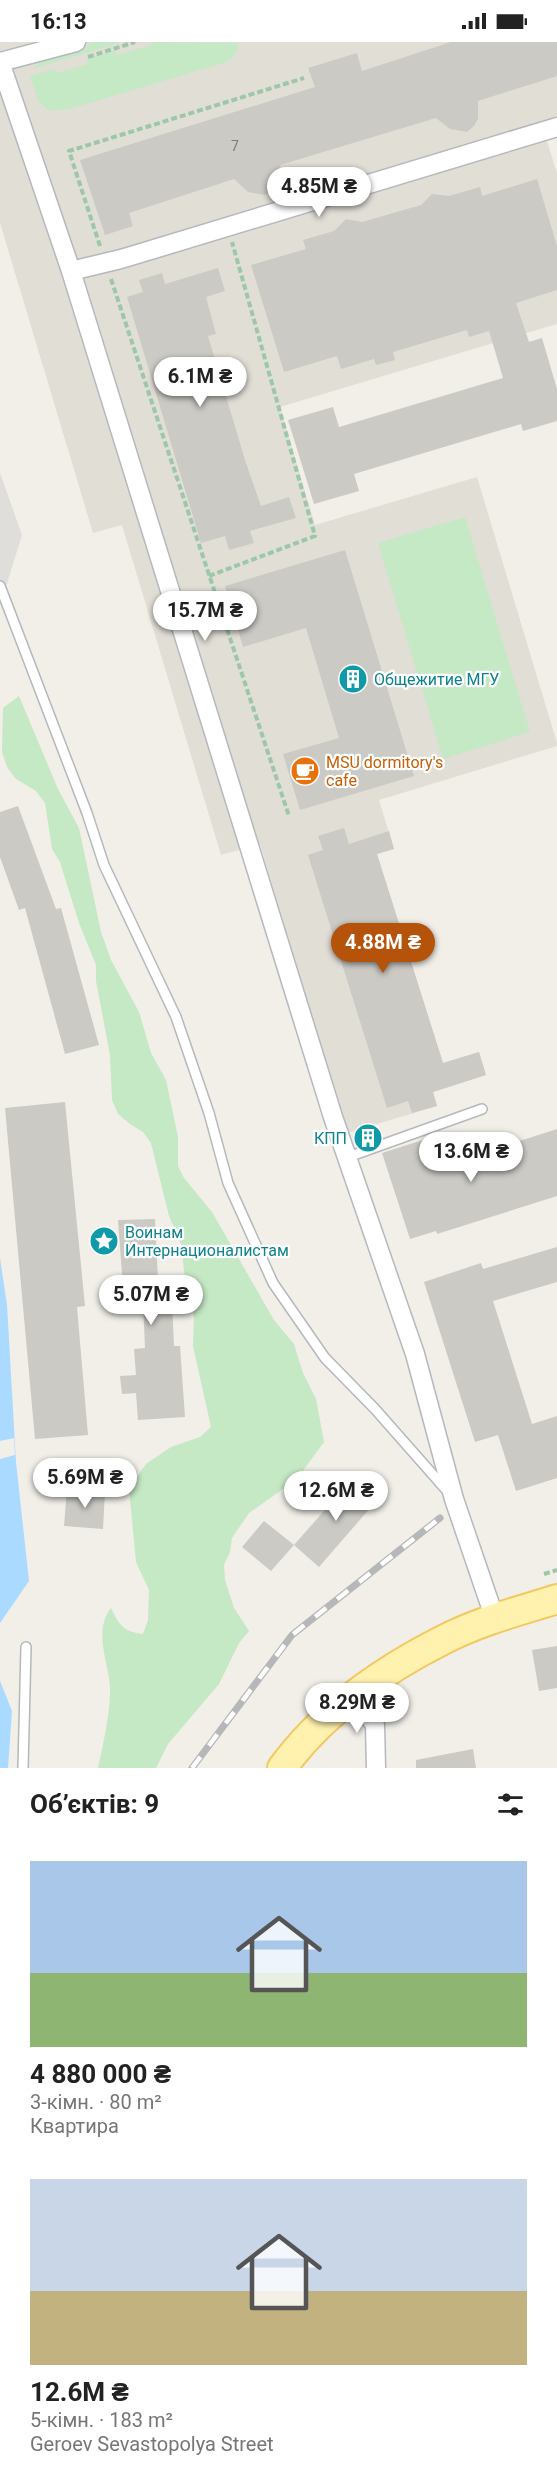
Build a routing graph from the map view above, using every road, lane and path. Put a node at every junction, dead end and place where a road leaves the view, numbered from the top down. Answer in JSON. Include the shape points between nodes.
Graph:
{"nodes":[{"id":1,"x":75,"y":42,"type":"edge"},
{"id":2,"x":304,"y":78,"type":"dead end"},
{"id":3,"x":557,"y":127,"type":"edge"},
{"id":4,"x":227,"y":227,"type":"junction"},
{"id":5,"x":105,"y":263,"type":"junction"},
{"id":6,"x":71,"y":272,"type":"junction"},
{"id":7,"x":209,"y":576,"type":"junction"},
{"id":8,"x":0,"y":586,"type":"edge"},
{"id":9,"x":289,"y":816,"type":"dead end"},
{"id":10,"x":482,"y":1108,"type":"dead end"},
{"id":11,"x":348,"y":1157,"type":"junction"},
{"id":12,"x":454,"y":1499,"type":"junction"},
{"id":13,"x":557,"y":1570,"type":"edge"},
{"id":14,"x":544,"y":1574,"type":"dead end"},
{"id":15,"x":557,"y":1599,"type":"edge"},
{"id":16,"x":495,"y":1619,"type":"junction"},
{"id":17,"x":26,"y":1647,"type":"dead end"},
{"id":18,"x":354,"y":1695,"type":"junction"},
{"id":19,"x":23,"y":1768,"type":"edge"},
{"id":20,"x":282,"y":1768,"type":"edge"},
{"id":21,"x":376,"y":1768,"type":"edge"}],
"edges":[{"from":1,"to":6,"type":"street","via":[[0,62]]},
{"from":2,"to":5,"type":"path","via":[[69,151]]},
{"from":3,"to":4,"type":"street"},
{"from":4,"to":5,"type":"street"},
{"from":4,"to":7,"type":"path","via":[[315,536]]},
{"from":5,"to":6,"type":"street"},
{"from":5,"to":7,"type":"path"},
{"from":6,"to":11,"type":"street"},
{"from":7,"to":9,"type":"path"},
{"from":8,"to":12,"type":"lane","via":[[104,865],[176,1017],[228,1183],[273,1283],[325,1358]]},
{"from":10,"to":11,"type":"lane"},
{"from":11,"to":12,"type":"street","via":[[414,1354]]},
{"from":12,"to":16,"type":"street"},
{"from":13,"to":14,"type":"path"},
{"from":15,"to":16,"type":"main road"},
{"from":16,"to":18,"type":"main road","via":[[445,1639]]},
{"from":17,"to":19,"type":"lane"},
{"from":18,"to":20,"type":"main road","via":[[296,1748]]},
{"from":18,"to":21,"type":"street","via":[[375,1725]]}]}
